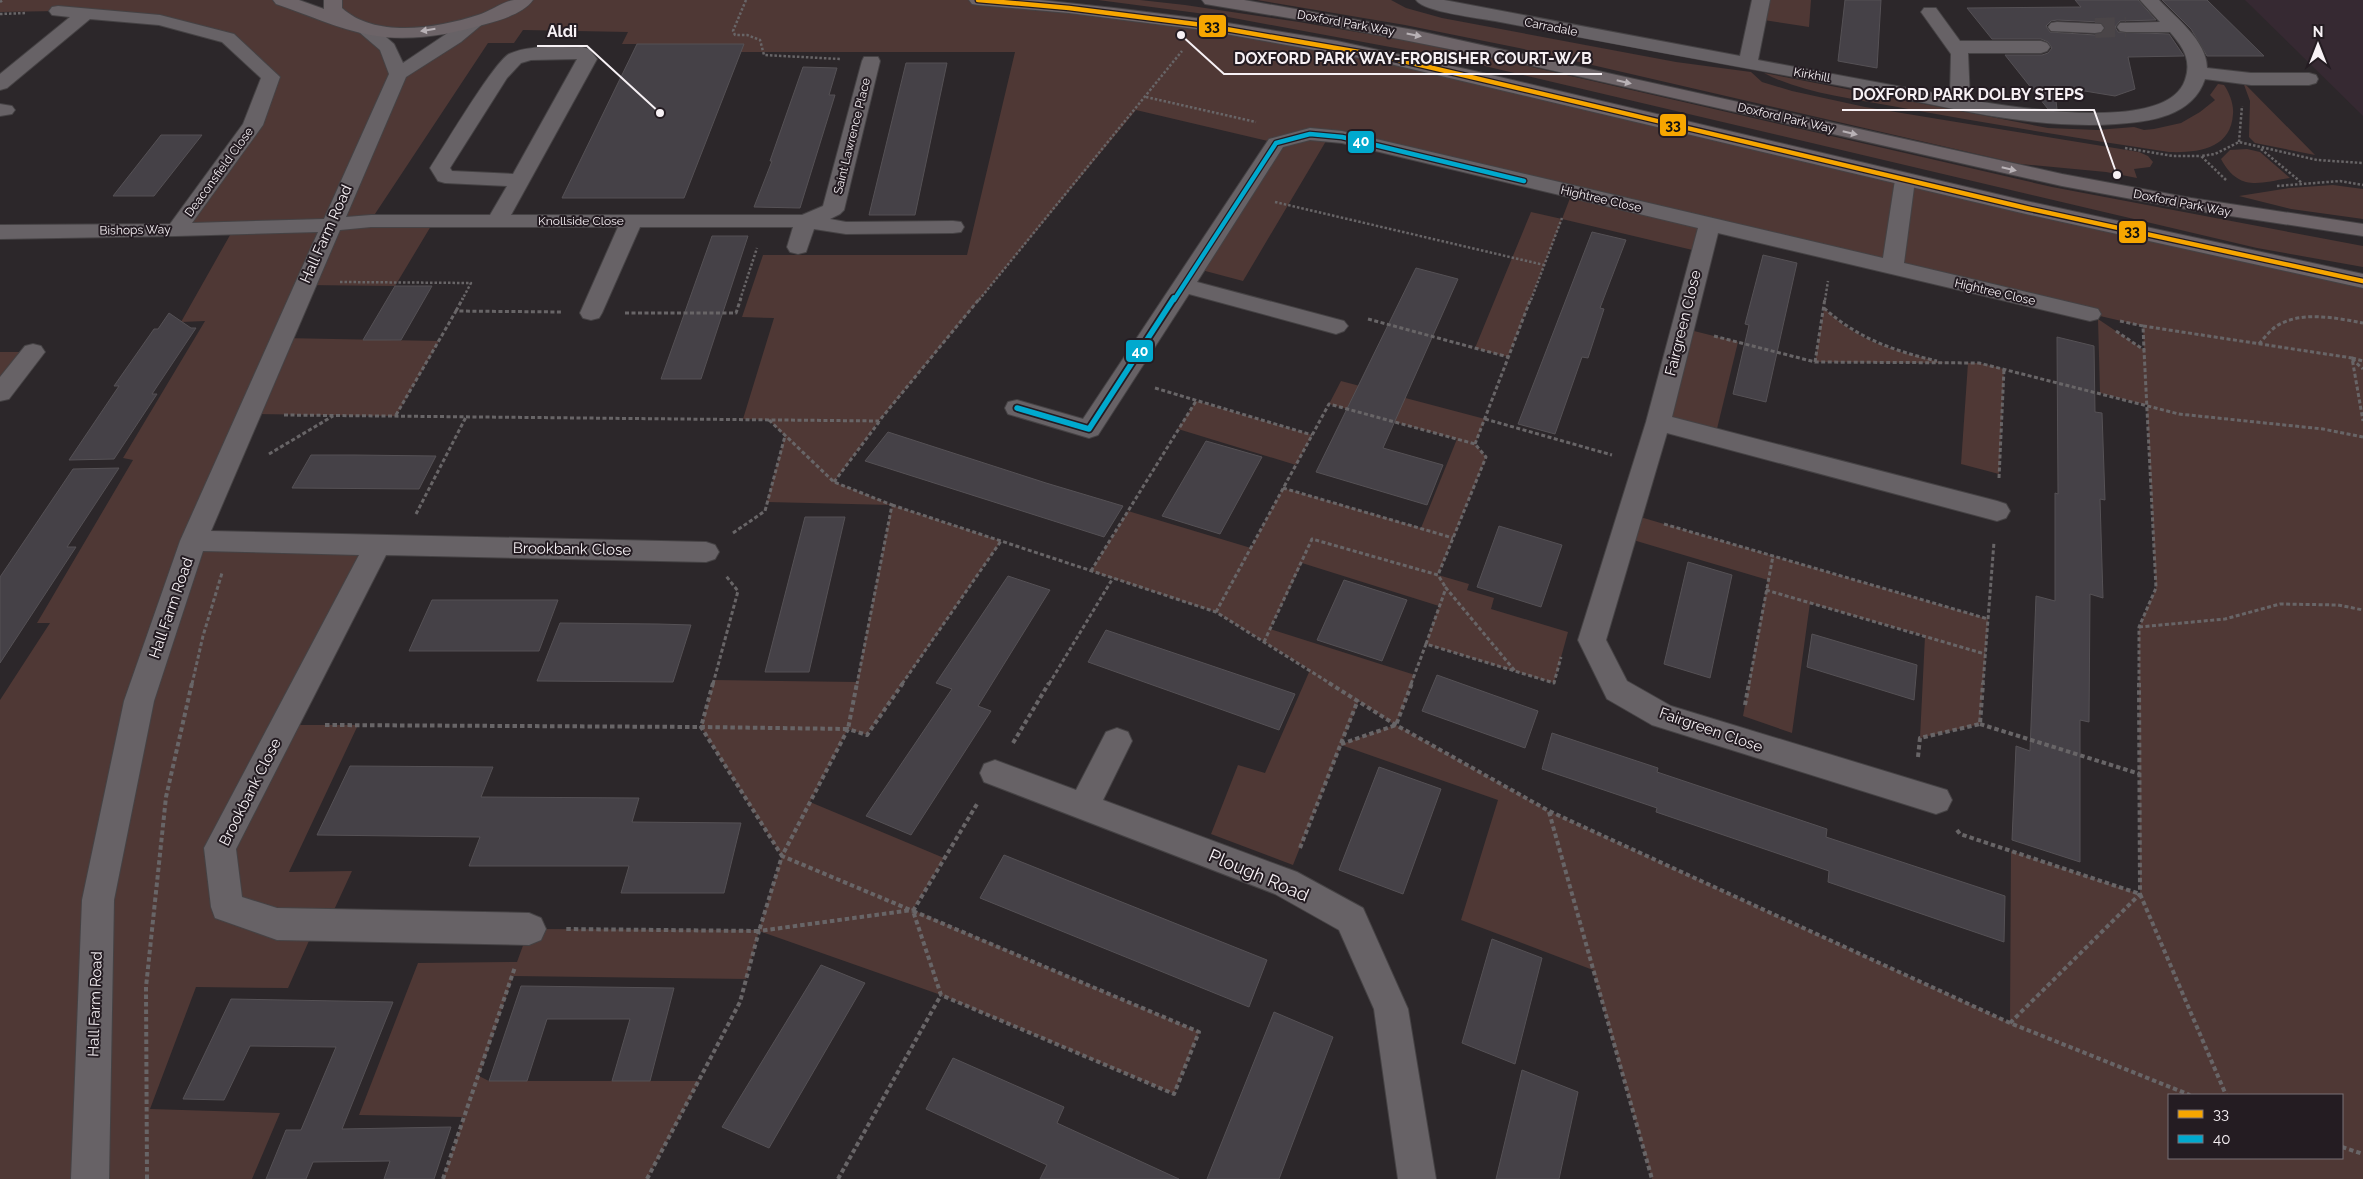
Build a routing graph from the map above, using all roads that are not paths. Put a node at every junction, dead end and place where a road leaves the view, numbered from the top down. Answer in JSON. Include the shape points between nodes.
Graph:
{"nodes":[{"id":1,"x":282,"y":0,"type":"edge"},
{"id":2,"x":333,"y":0,"type":"edge"},
{"id":3,"x":525,"y":0,"type":"edge"},
{"id":4,"x":978,"y":0,"type":"edge"},
{"id":5,"x":1210,"y":0,"type":"edge"},
{"id":6,"x":1425,"y":0,"type":"edge"},
{"id":7,"x":1761,"y":0,"type":"edge"},
{"id":8,"x":2149,"y":0,"type":"edge"},
{"id":9,"x":58,"y":11,"type":"dead end"},
{"id":10,"x":1930,"y":12,"type":"dead end"},
{"id":11,"x":85,"y":14,"type":"junction"},
{"id":12,"x":476,"y":22,"type":"junction"},
{"id":13,"x":357,"y":26,"type":"junction"},
{"id":14,"x":2057,"y":27,"type":"dead end"},
{"id":15,"x":2126,"y":27,"type":"tunnel mouth"},
{"id":16,"x":2175,"y":27,"type":"junction"},
{"id":17,"x":2094,"y":28,"type":"tunnel mouth"},
{"id":18,"x":1955,"y":47,"type":"junction"},
{"id":19,"x":2041,"y":47,"type":"dead end"},
{"id":20,"x":1706,"y":56,"type":"joint"},
{"id":21,"x":871,"y":61,"type":"road end"},
{"id":22,"x":1748,"y":63,"type":"junction"},
{"id":23,"x":2197,"y":73,"type":"junction"},
{"id":24,"x":398,"y":74,"type":"junction"},
{"id":25,"x":2309,"y":79,"type":"dead end"},
{"id":26,"x":0,"y":84,"type":"edge"},
{"id":27,"x":1960,"y":102,"type":"junction"},
{"id":28,"x":520,"y":180,"type":"junction"},
{"id":29,"x":1905,"y":180,"type":"junction"},
{"id":30,"x":805,"y":221,"type":"junction"},
{"id":31,"x":497,"y":222,"type":"junction"},
{"id":32,"x":632,"y":222,"type":"junction"},
{"id":33,"x":330,"y":225,"type":"junction"},
{"id":34,"x":1709,"y":225,"type":"junction"},
{"id":35,"x":953,"y":227,"type":"dead end"},
{"id":36,"x":176,"y":230,"type":"junction"},
{"id":37,"x":2363,"y":230,"type":"edge"},
{"id":38,"x":0,"y":232,"type":"edge"},
{"id":39,"x":798,"y":246,"type":"dead end"},
{"id":40,"x":1892,"y":268,"type":"junction"},
{"id":41,"x":2363,"y":280,"type":"edge"},
{"id":42,"x":1183,"y":284,"type":"junction"},
{"id":43,"x":591,"y":312,"type":"road end"},
{"id":44,"x":2090,"y":314,"type":"road end"},
{"id":45,"x":1336,"y":326,"type":"road end"},
{"id":46,"x":34,"y":352,"type":"dead end"},
{"id":47,"x":0,"y":393,"type":"edge"},
{"id":48,"x":1017,"y":408,"type":"dead end"},
{"id":49,"x":1658,"y":422,"type":"junction"},
{"id":50,"x":1997,"y":511,"type":"road end"},
{"id":51,"x":193,"y":541,"type":"junction"},
{"id":52,"x":388,"y":546,"type":"junction"},
{"id":53,"x":706,"y":552,"type":"road end"},
{"id":54,"x":1118,"y":741,"type":"dead end"},
{"id":55,"x":995,"y":773,"type":"dead end"},
{"id":56,"x":1925,"y":797,"type":"road end"},
{"id":57,"x":1083,"y":806,"type":"junction"},
{"id":58,"x":529,"y":929,"type":"road end"},
{"id":59,"x":90,"y":1179,"type":"edge"},
{"id":60,"x":1417,"y":1179,"type":"edge"}],
"edges":[{"from":1,"to":13,"type":"main road"},
{"from":2,"to":13,"type":"main road","via":[[333,10]]},
{"from":3,"to":12,"type":"main road"},
{"from":4,"to":29,"type":"main road","name":"Doxford Park Way","via":[[1062,6],[1202,24],[1368,54]]},
{"from":5,"to":37,"type":"main road","name":"Doxford Park Way","one_way":true,"via":[[1414,35],[2030,174],[2237,213]]},
{"from":6,"to":20,"type":"street","name":"Carradale"},
{"from":7,"to":22,"type":"street"},
{"from":8,"to":16,"type":"street"},
{"from":9,"to":11,"type":"street","name":"Deaconsfield Close"},
{"from":10,"to":18,"type":"street"},
{"from":11,"to":26,"type":"street"},
{"from":11,"to":36,"type":"street","name":"Deaconsfield Close","via":[[160,20],[228,38],[271,77],[253,125]]},
{"from":12,"to":13,"type":"main road","one_way":true,"via":[[423,32],[386,32]]},
{"from":12,"to":24,"type":"street"},
{"from":13,"to":24,"type":"street","via":[[388,48]]},
{"from":14,"to":17,"type":"street"},
{"from":15,"to":16,"type":"street"},
{"from":16,"to":23,"type":"street","via":[[2195,53]]},
{"from":18,"to":19,"type":"street"},
{"from":18,"to":27,"type":"street","via":[[1960,54]]},
{"from":20,"to":22,"type":"street","name":"Kirkhill"},
{"from":21,"to":30,"type":"street","name":"Saint Lawrence Place","via":[[833,210]]},
{"from":22,"to":27,"type":"street","name":"Kirkhill"},
{"from":23,"to":25,"type":"street"},
{"from":23,"to":27,"type":"street","name":"Kirkhill","via":[[2184,98],[2146,114],[2114,118],[2028,114]]},
{"from":24,"to":33,"type":"street","name":"Hall Farm Road"},
{"from":28,"to":28,"type":"street","via":[[588,59],[582,54],[529,54],[514,59],[500,75],[440,168],[445,177]]},
{"from":28,"to":31,"type":"street"},
{"from":29,"to":40,"type":"street"},
{"from":29,"to":41,"type":"main road","name":"Doxford Park Way"},
{"from":30,"to":32,"type":"street","name":"Knollside Close"},
{"from":30,"to":35,"type":"street","via":[[846,228]]},
{"from":30,"to":39,"type":"street"},
{"from":31,"to":32,"type":"street","name":"Knollside Close"},
{"from":31,"to":33,"type":"street","name":"Knollside Close","via":[[371,221]]},
{"from":32,"to":43,"type":"street"},
{"from":33,"to":36,"type":"street","name":"Bishops Way"},
{"from":33,"to":51,"type":"street","name":"Hall Farm Road"},
{"from":34,"to":40,"type":"street","name":"Hightree Close"},
{"from":34,"to":42,"type":"street","name":"Hightree Close","via":[[1342,137],[1310,134],[1276,143]]},
{"from":34,"to":49,"type":"street","name":"Fairgreen Close"},
{"from":36,"to":38,"type":"street","name":"Bishops Way"},
{"from":40,"to":44,"type":"street","name":"Hightree Close"},
{"from":42,"to":45,"type":"street"},
{"from":42,"to":48,"type":"street","name":"Hightree Close","via":[[1089,429]]},
{"from":46,"to":47,"type":"street"},
{"from":49,"to":50,"type":"street"},
{"from":49,"to":56,"type":"street","name":"Fairgreen Close","via":[[1592,640],[1617,690],[1662,716]]},
{"from":51,"to":52,"type":"street","name":"Brookbank Close"},
{"from":51,"to":59,"type":"street","name":"Hall Farm Road","via":[[139,701],[98,900]]},
{"from":52,"to":53,"type":"street","name":"Brookbank Close"},
{"from":52,"to":58,"type":"street","name":"Brookbank Close","via":[[284,725],[220,848],[227,907],[277,924]]},
{"from":54,"to":57,"type":"street"},
{"from":55,"to":57,"type":"street","name":"Plough Road"},
{"from":57,"to":60,"type":"street","name":"Plough Road","via":[[1286,883],[1351,919],[1391,1009]]}]}
